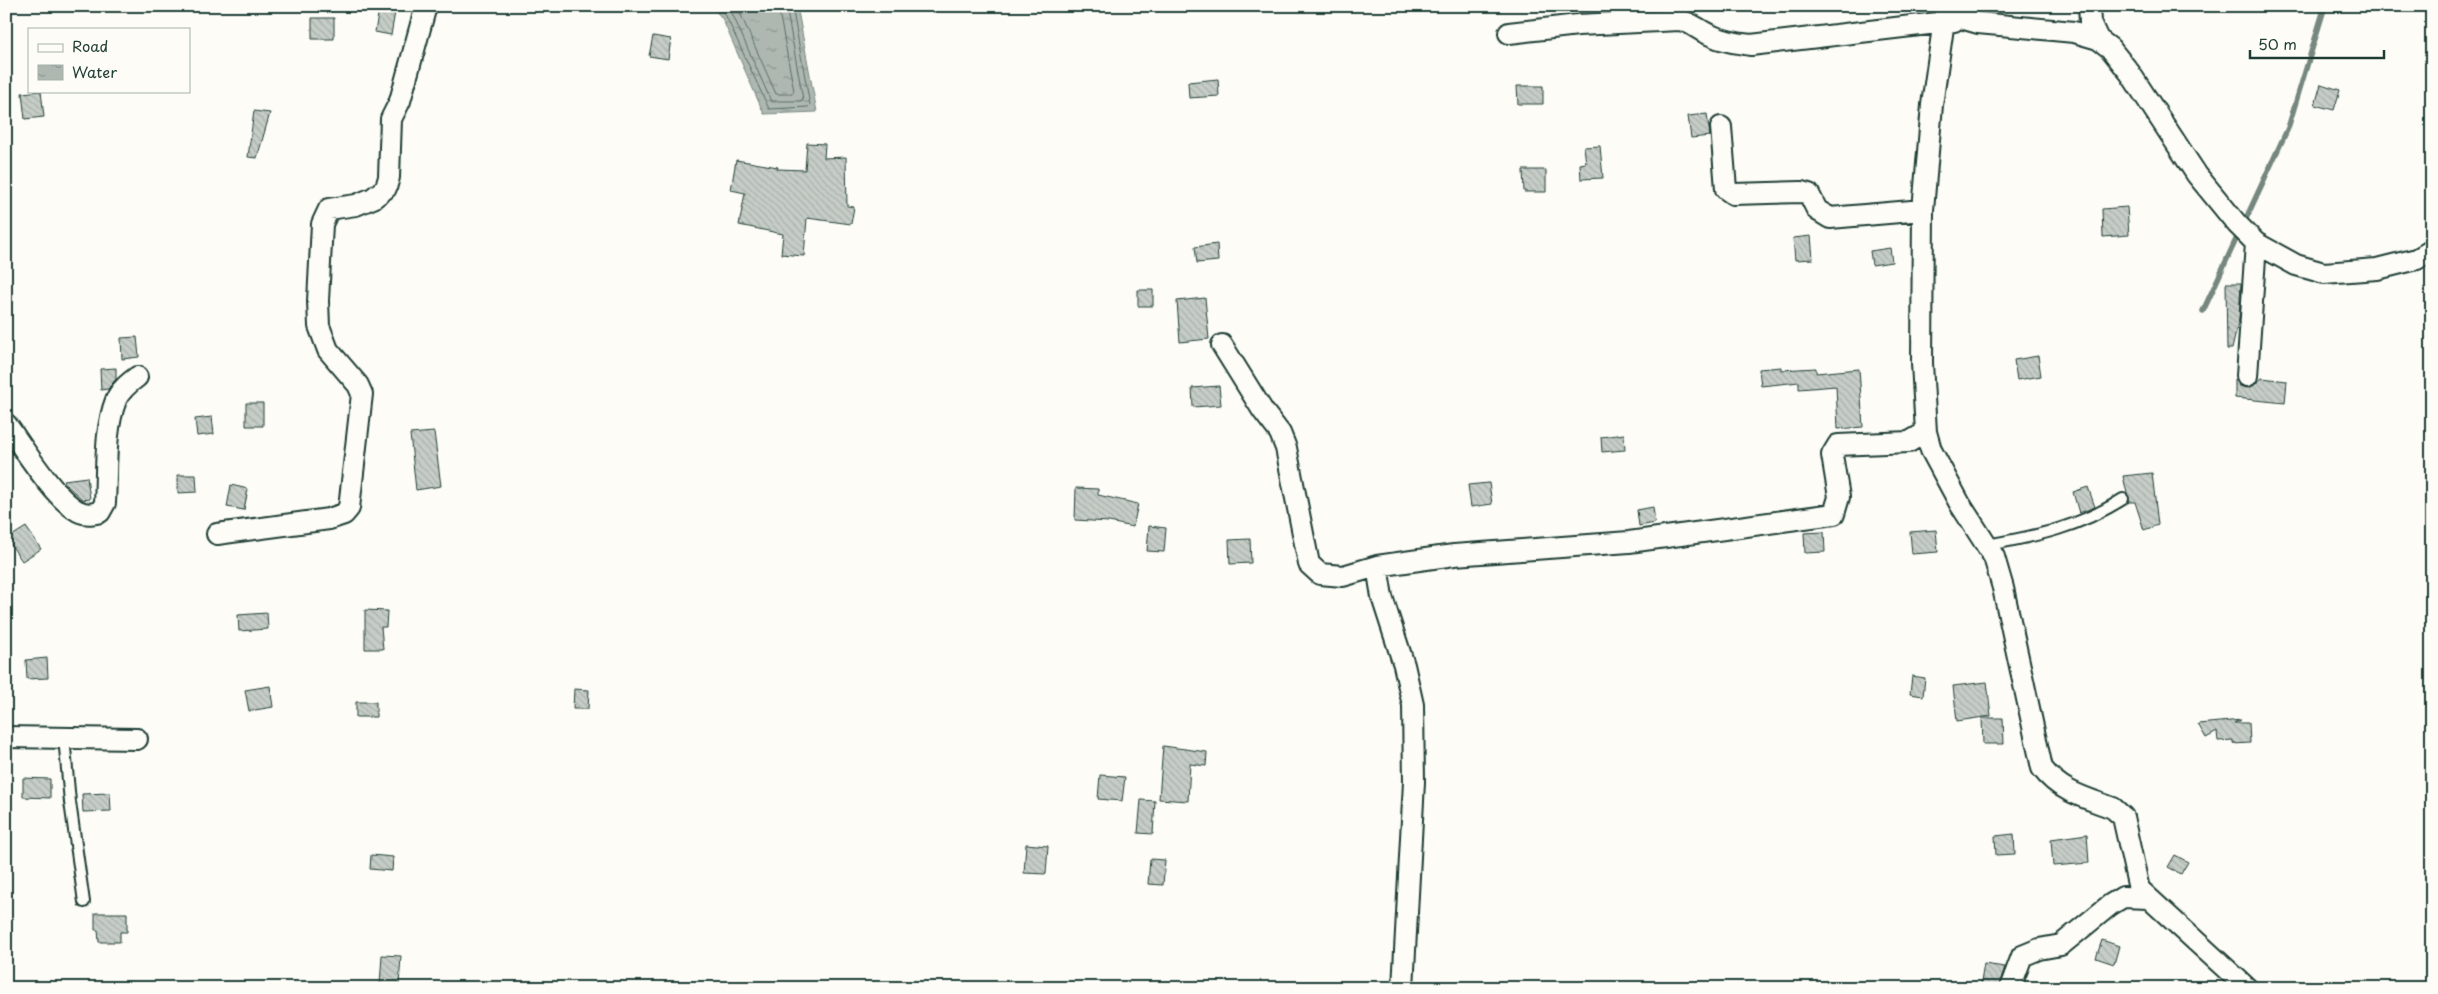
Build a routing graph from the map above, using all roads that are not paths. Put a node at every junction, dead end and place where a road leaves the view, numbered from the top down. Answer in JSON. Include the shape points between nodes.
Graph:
{"nodes":[{"id":1,"x":426,"y":6,"type":"edge"},
{"id":2,"x":2090,"y":12,"type":"edge"},
{"id":3,"x":1951,"y":14,"type":"edge"},
{"id":4,"x":1509,"y":32,"type":"dead end"},
{"id":5,"x":2074,"y":32,"type":"junction"},
{"id":6,"x":2098,"y":39,"type":"junction"},
{"id":7,"x":1721,"y":127,"type":"dead end"},
{"id":8,"x":1924,"y":210,"type":"junction"},
{"id":9,"x":2246,"y":233,"type":"junction"},
{"id":10,"x":2432,"y":250,"type":"edge"},
{"id":11,"x":1222,"y":345,"type":"dead end"},
{"id":12,"x":2247,"y":376,"type":"dead end"},
{"id":13,"x":137,"y":377,"type":"dead end"},
{"id":14,"x":6,"y":424,"type":"edge"},
{"id":15,"x":1926,"y":432,"type":"junction"},
{"id":16,"x":2123,"y":499,"type":"dead end"},
{"id":17,"x":217,"y":534,"type":"dead end"},
{"id":18,"x":1987,"y":545,"type":"junction"},
{"id":19,"x":1377,"y":566,"type":"junction"},
{"id":20,"x":6,"y":737,"type":"edge"},
{"id":21,"x":64,"y":738,"type":"junction"},
{"id":22,"x":137,"y":738,"type":"dead end"},
{"id":23,"x":2148,"y":898,"type":"junction"},
{"id":24,"x":84,"y":902,"type":"dead end"},
{"id":25,"x":1403,"y":988,"type":"edge"},
{"id":26,"x":2010,"y":988,"type":"edge"},
{"id":27,"x":2247,"y":988,"type":"edge"}],
"edges":[{"from":1,"to":17,"type":"street","via":[[392,119],[386,188],[365,202],[329,209],[322,224],[319,326],[328,350],[362,394],[350,508],[344,514],[329,519]]},
{"from":2,"to":5,"type":"street"},
{"from":2,"to":6,"type":"street"},
{"from":3,"to":4,"type":"street","via":[[1752,45],[1728,42],[1679,20]]},
{"from":3,"to":5,"type":"street","via":[[1978,23]]},
{"from":3,"to":8,"type":"street","via":[[1932,105]]},
{"from":5,"to":6,"type":"street"},
{"from":6,"to":9,"type":"street","via":[[2110,48],[2130,73],[2197,175]]},
{"from":7,"to":8,"type":"street","via":[[1726,189],[1733,194],[1802,192],[1809,194],[1817,210],[1830,218]]},
{"from":8,"to":15,"type":"street","via":[[1922,364]]},
{"from":9,"to":10,"type":"street","via":[[2296,265],[2324,272],[2377,269],[2417,259]]},
{"from":9,"to":12,"type":"street"},
{"from":11,"to":19,"type":"street","via":[[1280,433],[1286,448],[1309,564],[1320,574],[1343,576]]},
{"from":13,"to":14,"type":"street","via":[[116,399],[108,435],[105,503],[100,512],[91,515],[78,511],[62,499]]},
{"from":15,"to":18,"type":"street","via":[[1931,450],[1960,504]]},
{"from":15,"to":19,"type":"street","via":[[1909,442],[1838,445],[1832,455],[1839,497],[1834,514],[1629,542],[1454,555]]},
{"from":16,"to":18,"type":"lane","via":[[2089,519],[2050,532]]},
{"from":18,"to":23,"type":"street","via":[[2003,588],[2042,768],[2051,781],[2067,791],[2114,808],[2123,817],[2139,889]]},
{"from":19,"to":25,"type":"street","via":[[1382,597],[1413,705],[1414,782]]},
{"from":20,"to":21,"type":"street"},
{"from":21,"to":22,"type":"street"},
{"from":21,"to":24,"type":"lane"},
{"from":23,"to":26,"type":"street","via":[[2116,901],[2061,945],[2022,956]]},
{"from":23,"to":27,"type":"street"}]}
